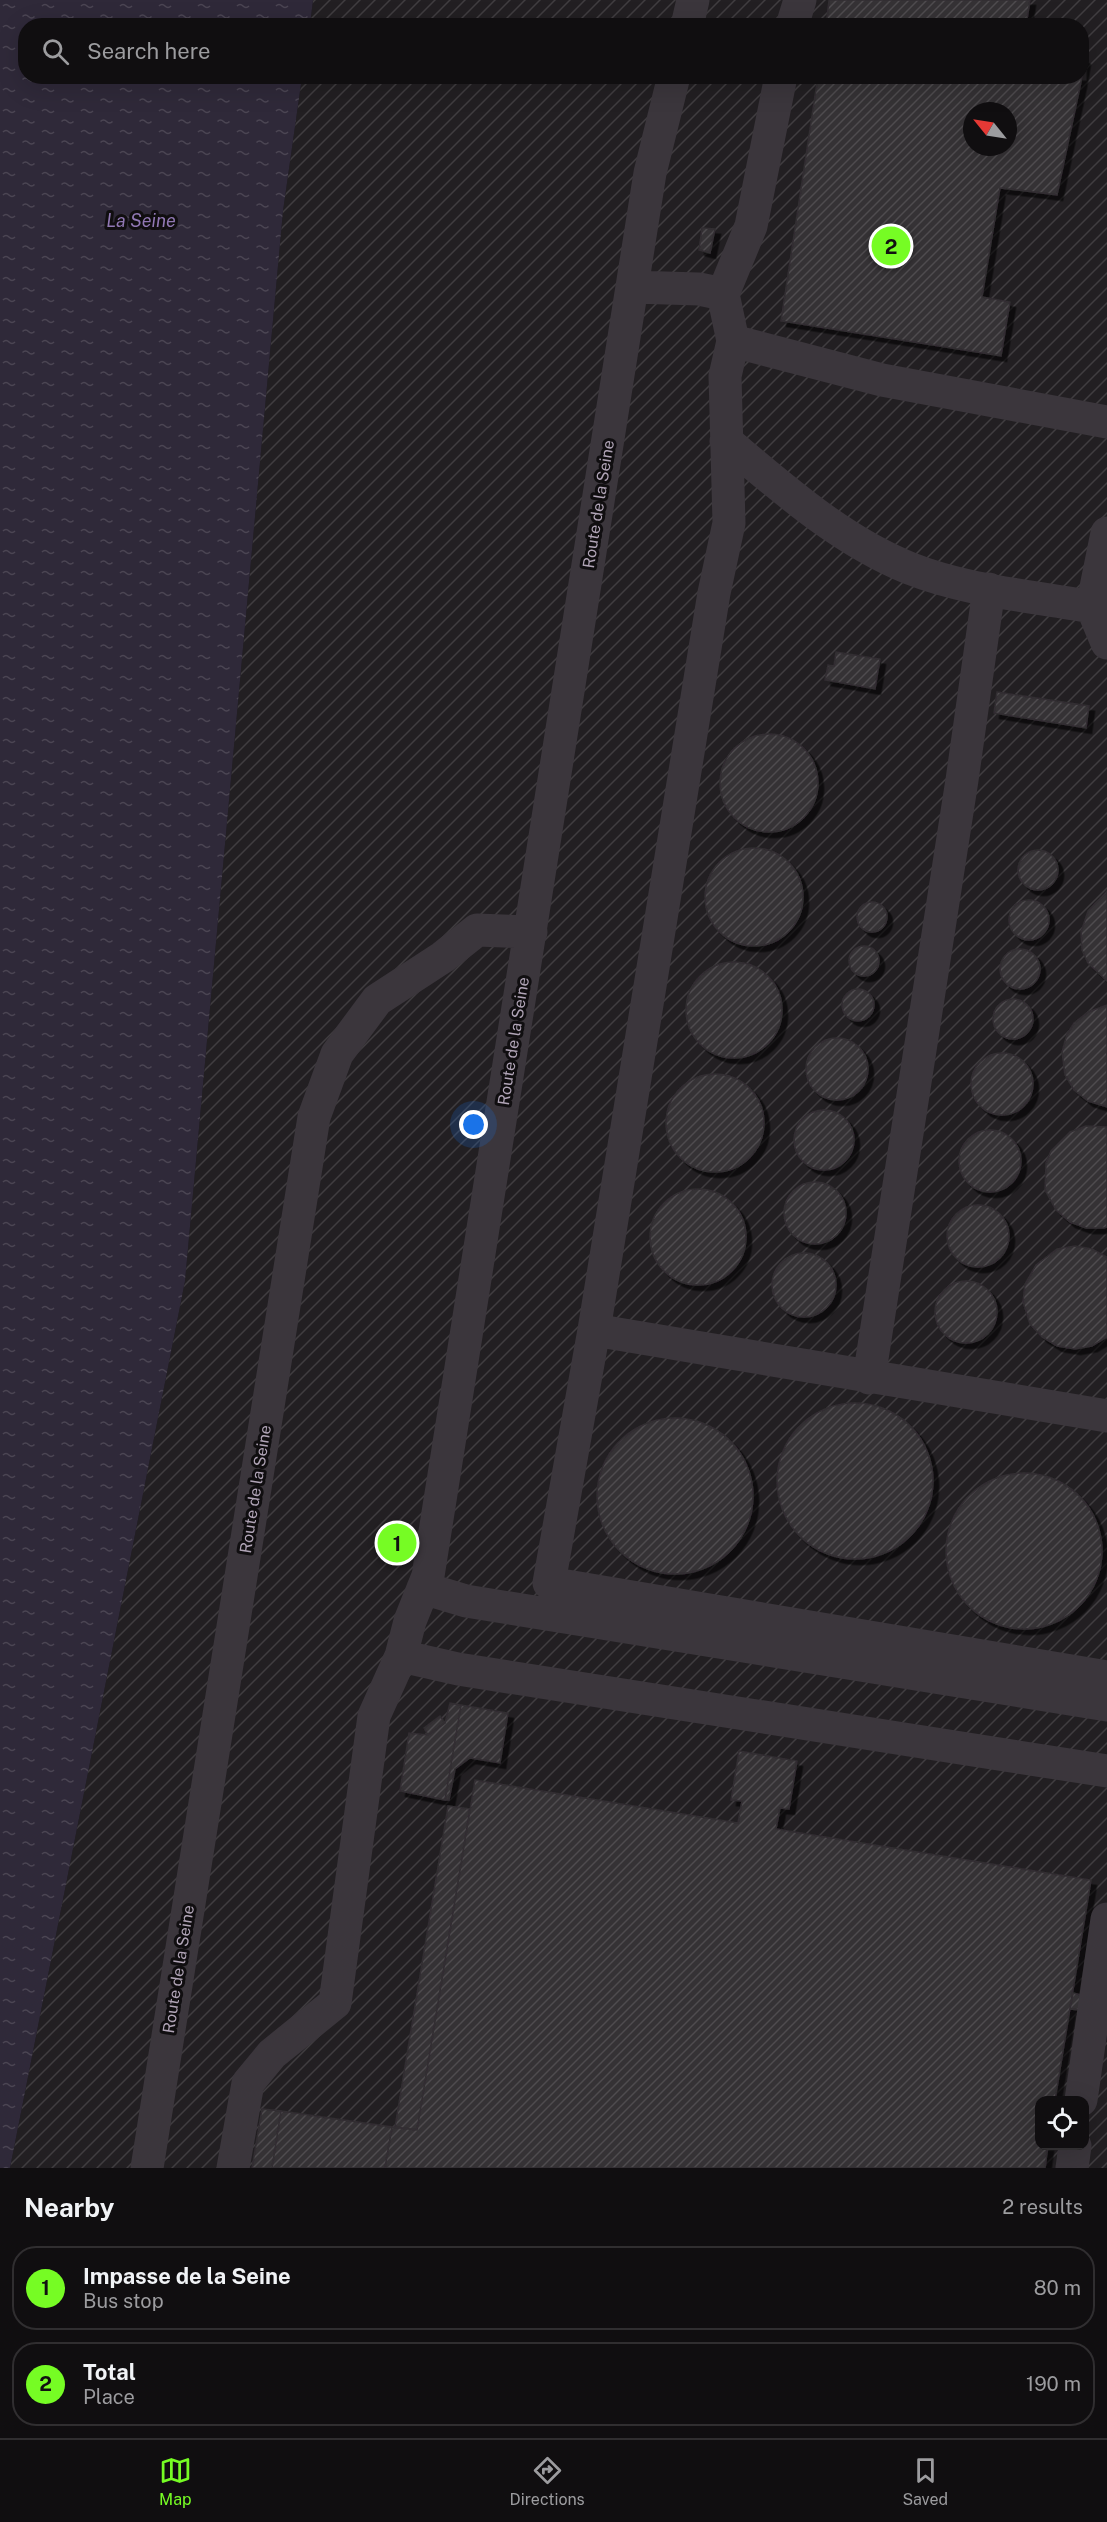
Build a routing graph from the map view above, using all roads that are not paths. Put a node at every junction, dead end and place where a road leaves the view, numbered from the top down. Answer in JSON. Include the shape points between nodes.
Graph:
{"nodes":[{"id":1,"x":693,"y":0,"type":"edge"},
{"id":2,"x":800,"y":0,"type":"edge"},
{"id":3,"x":689,"y":18,"type":"edge"},
{"id":4,"x":794,"y":18,"type":"edge"},
{"id":5,"x":672,"y":84,"type":"edge"},
{"id":6,"x":779,"y":84,"type":"edge"},
{"id":7,"x":632,"y":287,"type":"junction"},
{"id":8,"x":723,"y":294,"type":"junction"},
{"id":9,"x":734,"y":341,"type":"junction"},
{"id":10,"x":1107,"y":422,"type":"edge"},
{"id":11,"x":726,"y":441,"type":"junction"},
{"id":12,"x":1107,"y":537,"type":"edge"},
{"id":13,"x":1104,"y":571,"type":"edge"},
{"id":14,"x":989,"y":589,"type":"junction"},
{"id":15,"x":1092,"y":607,"type":"junction"},
{"id":16,"x":1107,"y":643,"type":"edge"},
{"id":17,"x":531,"y":932,"type":"junction"},
{"id":18,"x":594,"y":1330,"type":"junction"},
{"id":19,"x":869,"y":1378,"type":"junction"},
{"id":20,"x":1107,"y":1416,"type":"edge"},
{"id":21,"x":425,"y":1582,"type":"junction"},
{"id":22,"x":401,"y":1656,"type":"junction"},
{"id":23,"x":1107,"y":1677,"type":"edge"},
{"id":24,"x":1107,"y":1705,"type":"edge"},
{"id":25,"x":1107,"y":1772,"type":"edge"},
{"id":26,"x":1107,"y":1919,"type":"edge"},
{"id":27,"x":1083,"y":2096,"type":"edge"},
{"id":28,"x":1074,"y":2150,"type":"edge"},
{"id":29,"x":147,"y":2168,"type":"edge"},
{"id":30,"x":233,"y":2168,"type":"edge"},
{"id":31,"x":1072,"y":2168,"type":"edge"}],
"edges":[{"from":1,"to":3,"type":"lane"},
{"from":2,"to":4,"type":"lane"},
{"from":5,"to":7,"type":"lane","name":"Route de la Seine","via":[[650,173]]},
{"from":6,"to":8,"type":"lane","via":[[751,226]]},
{"from":7,"to":8,"type":"lane"},
{"from":7,"to":17,"type":"lane","name":"Route de la Seine"},
{"from":8,"to":9,"type":"lane"},
{"from":9,"to":10,"type":"lane","via":[[882,380]]},
{"from":9,"to":11,"type":"lane","via":[[725,376]]},
{"from":11,"to":14,"type":"lane","via":[[823,518],[882,555],[911,568]]},
{"from":11,"to":18,"type":"lane","via":[[729,523],[714,593]]},
{"from":12,"to":13,"type":"lane"},
{"from":13,"to":15,"type":"lane"},
{"from":14,"to":15,"type":"lane"},
{"from":14,"to":19,"type":"lane"},
{"from":15,"to":16,"type":"lane"},
{"from":17,"to":21,"type":"lane","name":"Route de la Seine"},
{"from":17,"to":29,"type":"lane","name":"Route de la Seine","via":[[477,930],[377,1000],[338,1054],[314,1117]]},
{"from":18,"to":19,"type":"lane"},
{"from":18,"to":23,"type":"lane","via":[[549,1583]]},
{"from":19,"to":20,"type":"lane"},
{"from":21,"to":22,"type":"lane","name":"Route de la Seine"},
{"from":21,"to":24,"type":"lane","via":[[466,1601]]},
{"from":22,"to":25,"type":"lane","via":[[458,1670]]},
{"from":22,"to":30,"type":"lane","name":"Route de la Seine","via":[[374,1716],[335,2003],[272,2054],[248,2083]]},
{"from":26,"to":27,"type":"lane"},
{"from":28,"to":31,"type":"lane"}]}
